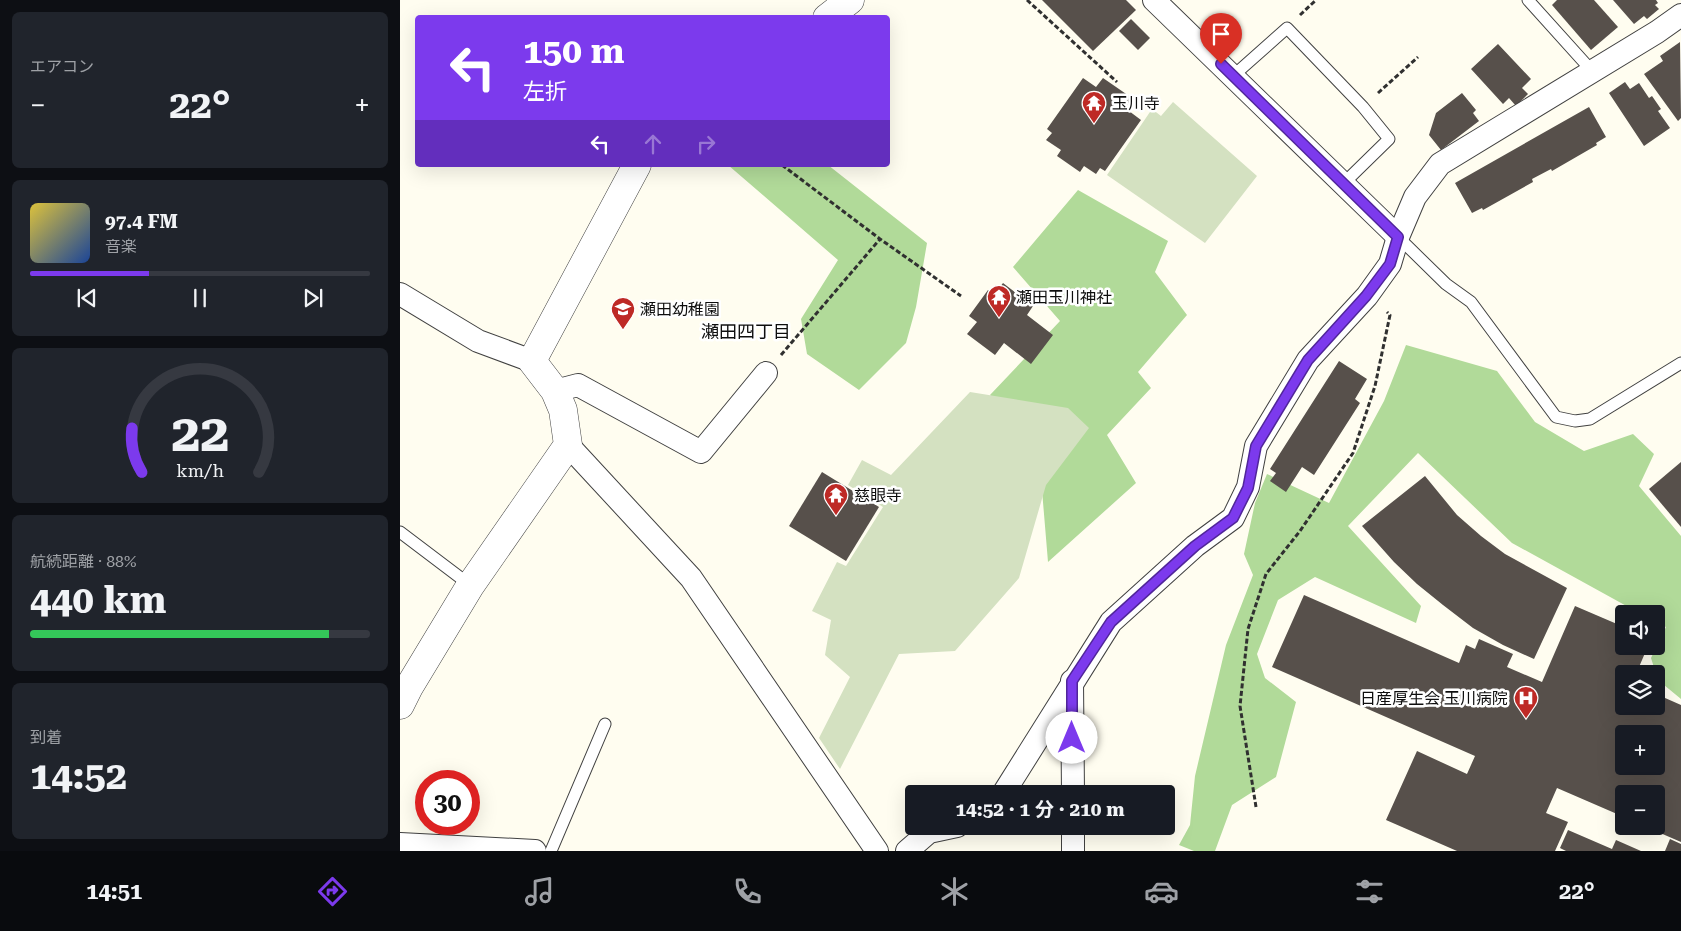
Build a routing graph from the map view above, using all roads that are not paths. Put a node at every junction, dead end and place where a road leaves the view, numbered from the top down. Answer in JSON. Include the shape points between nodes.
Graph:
{"nodes":[{"id":1,"x":850,"y":0,"type":"edge"},
{"id":2,"x":1528,"y":0,"type":"edge"},
{"id":3,"x":1160,"y":2,"type":"edge"},
{"id":4,"x":831,"y":15,"type":"edge"},
{"id":5,"x":1681,"y":15,"type":"edge"},
{"id":6,"x":1592,"y":71,"type":"junction"},
{"id":7,"x":1233,"y":76,"type":"junction"},
{"id":8,"x":636,"y":167,"type":"edge"},
{"id":9,"x":1344,"y":184,"type":"junction"},
{"id":10,"x":1398,"y":237,"type":"junction"},
{"id":11,"x":400,"y":294,"type":"edge"},
{"id":12,"x":532,"y":361,"type":"junction"},
{"id":13,"x":1681,"y":363,"type":"edge"},
{"id":14,"x":766,"y":373,"type":"road end"},
{"id":15,"x":555,"y":391,"type":"junction"},
{"id":16,"x":568,"y":445,"type":"junction"},
{"id":17,"x":400,"y":532,"type":"edge"},
{"id":18,"x":470,"y":586,"type":"junction"},
{"id":19,"x":1072,"y":681,"type":"junction"},
{"id":20,"x":400,"y":705,"type":"edge"},
{"id":21,"x":605,"y":724,"type":"dead end"},
{"id":22,"x":1008,"y":785,"type":"edge"},
{"id":23,"x":1073,"y":785,"type":"edge"},
{"id":24,"x":926,"y":835,"type":"edge"},
{"id":25,"x":1073,"y":835,"type":"edge"},
{"id":26,"x":400,"y":844,"type":"edge"},
{"id":27,"x":535,"y":851,"type":"edge"},
{"id":28,"x":552,"y":851,"type":"edge"},
{"id":29,"x":877,"y":851,"type":"edge"},
{"id":30,"x":907,"y":851,"type":"edge"},
{"id":31,"x":1073,"y":851,"type":"edge"}],
"edges":[{"from":1,"to":4,"type":"street"},
{"from":2,"to":6,"type":"lane"},
{"from":3,"to":7,"type":"street"},
{"from":5,"to":6,"type":"street"},
{"from":6,"to":10,"type":"street","via":[[1440,164],[1415,197]]},
{"from":7,"to":9,"type":"street"},
{"from":7,"to":9,"type":"lane","via":[[1287,28],[1363,107],[1389,139]]},
{"from":8,"to":12,"type":"street"},
{"from":9,"to":10,"type":"street"},
{"from":10,"to":13,"type":"lane","via":[[1446,284],[1471,302],[1556,416],[1575,421],[1590,419]]},
{"from":10,"to":19,"type":"street","via":[[1390,264],[1366,296],[1308,360],[1256,446],[1248,488],[1233,518],[1195,546],[1111,622]]},
{"from":11,"to":12,"type":"street","via":[[478,341]]},
{"from":12,"to":15,"type":"street"},
{"from":14,"to":15,"type":"street","via":[[701,452],[578,385]]},
{"from":15,"to":16,"type":"street","via":[[563,410]]},
{"from":16,"to":18,"type":"street"},
{"from":16,"to":29,"type":"street","via":[[691,578]]},
{"from":17,"to":18,"type":"lane"},
{"from":18,"to":20,"type":"street"},
{"from":19,"to":22,"type":"street"},
{"from":19,"to":23,"type":"street"},
{"from":21,"to":28,"type":"lane"},
{"from":24,"to":30,"type":"street"},
{"from":25,"to":31,"type":"street"},
{"from":26,"to":27,"type":"street"}]}
